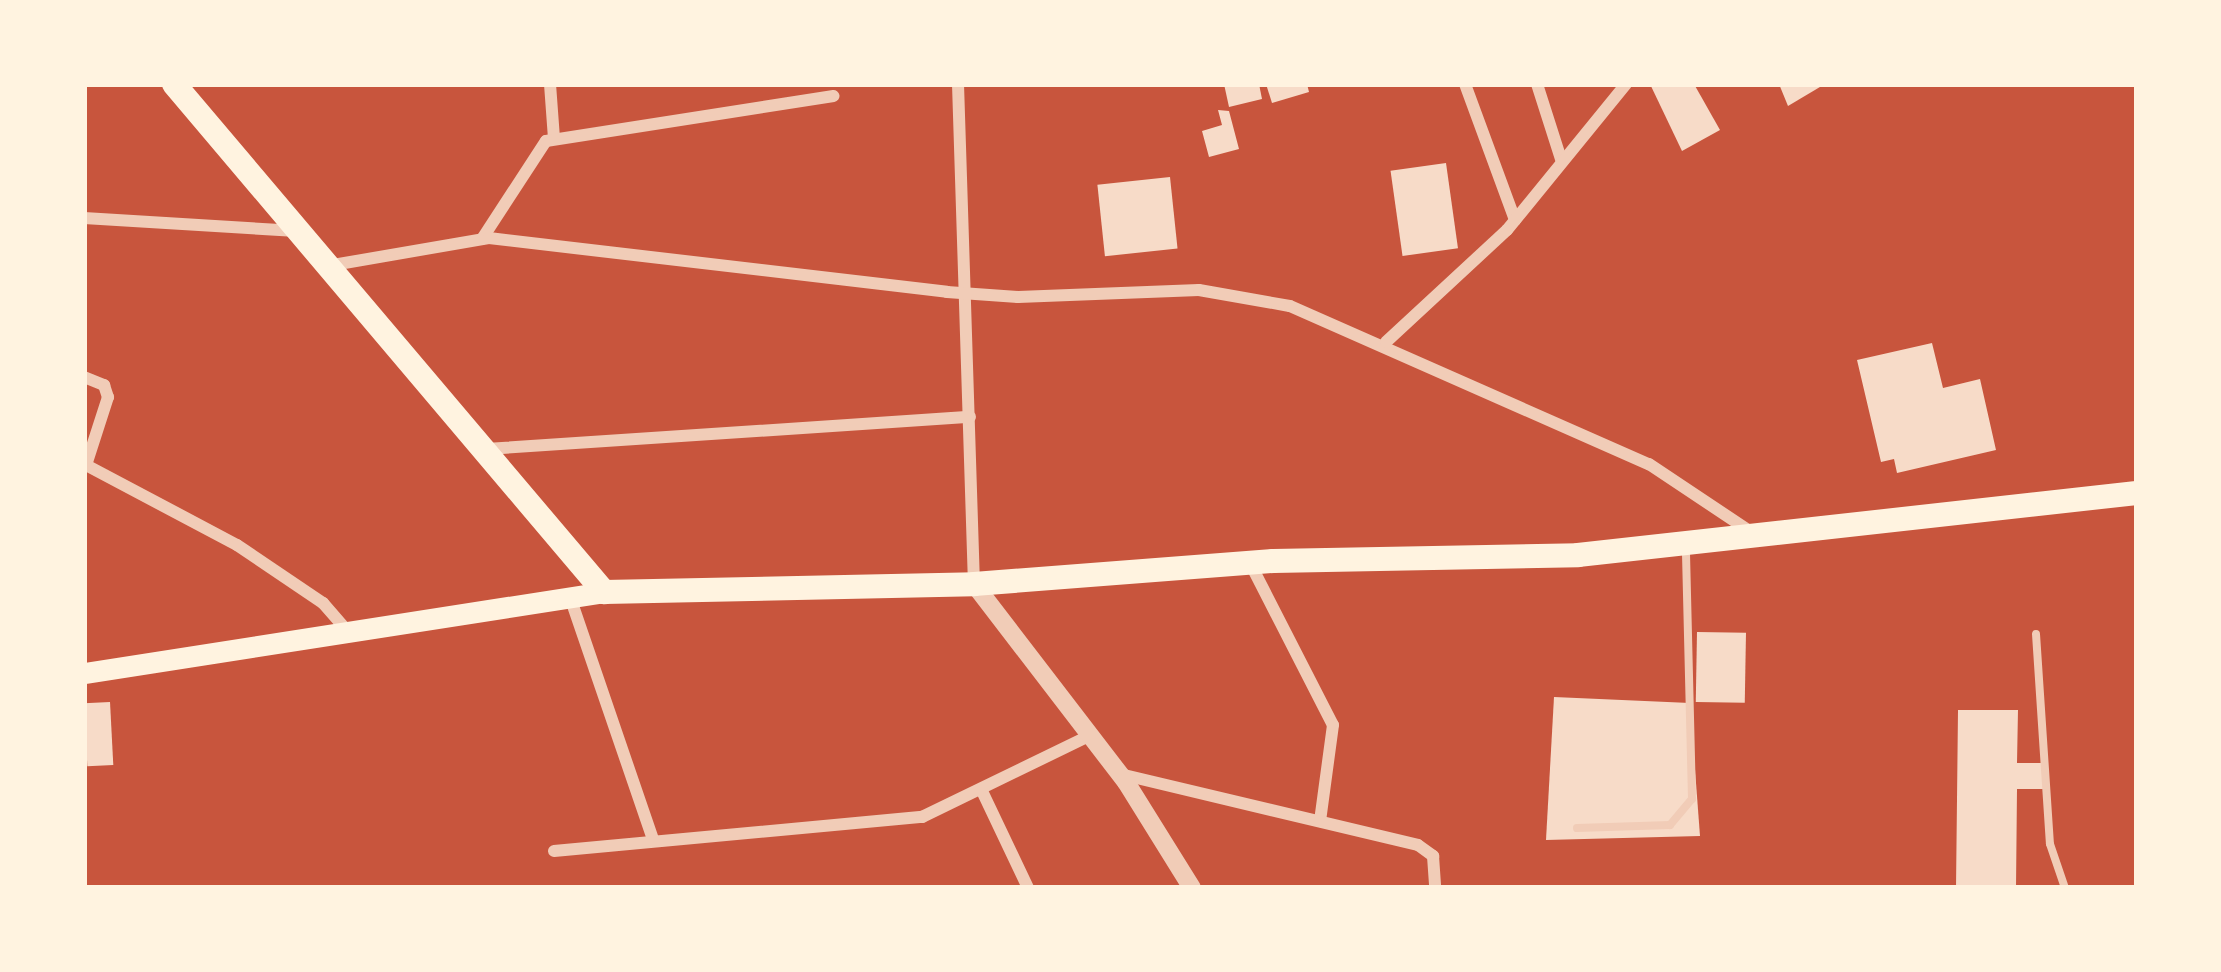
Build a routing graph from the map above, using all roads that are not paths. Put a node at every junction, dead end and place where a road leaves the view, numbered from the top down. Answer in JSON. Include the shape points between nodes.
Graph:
{"nodes":[{"id":1,"x":174,"y":84,"type":"edge"},
{"id":2,"x":550,"y":84,"type":"edge"},
{"id":3,"x":958,"y":84,"type":"edge"},
{"id":4,"x":1466,"y":84,"type":"edge"},
{"id":5,"x":1537,"y":84,"type":"edge"},
{"id":6,"x":1626,"y":84,"type":"edge"},
{"id":7,"x":833,"y":97,"type":"dead end"},
{"id":8,"x":554,"y":139,"type":"junction"},
{"id":9,"x":1562,"y":159,"type":"junction"},
{"id":10,"x":84,"y":218,"type":"edge"},
{"id":11,"x":1515,"y":220,"type":"junction"},
{"id":12,"x":297,"y":231,"type":"junction"},
{"id":13,"x":482,"y":239,"type":"junction"},
{"id":14,"x":326,"y":266,"type":"junction"},
{"id":15,"x":966,"y":293,"type":"junction"},
{"id":16,"x":1386,"y":342,"type":"junction"},
{"id":17,"x":84,"y":377,"type":"edge"},
{"id":18,"x":970,"y":417,"type":"junction"},
{"id":19,"x":480,"y":449,"type":"junction"},
{"id":20,"x":85,"y":465,"type":"edge"},
{"id":21,"x":2137,"y":474,"type":"edge"},
{"id":22,"x":2137,"y":493,"type":"edge"},
{"id":23,"x":2093,"y":501,"type":"junction"},
{"id":24,"x":1756,"y":537,"type":"junction"},
{"id":25,"x":1686,"y":544,"type":"junction"},
{"id":26,"x":1250,"y":563,"type":"junction"},
{"id":27,"x":974,"y":584,"type":"junction"},
{"id":28,"x":604,"y":592,"type":"junction"},
{"id":29,"x":570,"y":597,"type":"junction"},
{"id":30,"x":348,"y":632,"type":"junction"},
{"id":31,"x":2036,"y":634,"type":"dead end"},
{"id":32,"x":84,"y":673,"type":"edge"},
{"id":33,"x":1090,"y":735,"type":"junction"},
{"id":34,"x":1120,"y":774,"type":"junction"},
{"id":35,"x":982,"y":790,"type":"junction"},
{"id":36,"x":1320,"y":821,"type":"junction"},
{"id":37,"x":1577,"y":828,"type":"dead end"},
{"id":38,"x":652,"y":837,"type":"junction"},
{"id":39,"x":554,"y":851,"type":"dead end"},
{"id":40,"x":1028,"y":888,"type":"edge"},
{"id":41,"x":1192,"y":888,"type":"edge"},
{"id":42,"x":1436,"y":888,"type":"edge"},
{"id":43,"x":2065,"y":888,"type":"edge"}],
"edges":[{"from":1,"to":12,"type":"main road"},
{"from":2,"to":8,"type":"street"},
{"from":3,"to":15,"type":"street"},
{"from":4,"to":11,"type":"street"},
{"from":5,"to":9,"type":"street"},
{"from":6,"to":9,"type":"street"},
{"from":7,"to":8,"type":"street"},
{"from":8,"to":13,"type":"street","via":[[532,153]]},
{"from":9,"to":11,"type":"street"},
{"from":10,"to":12,"type":"street"},
{"from":11,"to":16,"type":"street"},
{"from":12,"to":14,"type":"main road"},
{"from":13,"to":14,"type":"street"},
{"from":13,"to":15,"type":"street","via":[[730,260]]},
{"from":14,"to":19,"type":"main road"},
{"from":15,"to":16,"type":"street","via":[[1199,290],[1290,306]]},
{"from":15,"to":18,"type":"street"},
{"from":16,"to":24,"type":"street","via":[[1649,464]]},
{"from":17,"to":20,"type":"street","via":[[104,385],[108,397]]},
{"from":18,"to":19,"type":"street"},
{"from":18,"to":27,"type":"street"},
{"from":19,"to":28,"type":"main road"},
{"from":20,"to":30,"type":"street","via":[[237,545],[323,603]]},
{"from":21,"to":23,"type":"main road"},
{"from":22,"to":23,"type":"main road"},
{"from":23,"to":24,"type":"main road"},
{"from":24,"to":25,"type":"main road"},
{"from":25,"to":26,"type":"main road","via":[[1578,555]]},
{"from":25,"to":37,"type":"lane","via":[[1692,799],[1670,825]]},
{"from":26,"to":27,"type":"main road"},
{"from":26,"to":36,"type":"street","via":[[1333,725]]},
{"from":27,"to":28,"type":"main road"},
{"from":27,"to":33,"type":"street"},
{"from":28,"to":29,"type":"main road"},
{"from":29,"to":30,"type":"main road"},
{"from":29,"to":38,"type":"street"},
{"from":30,"to":32,"type":"main road"},
{"from":31,"to":43,"type":"lane","via":[[2050,844]]},
{"from":33,"to":34,"type":"street"},
{"from":33,"to":35,"type":"street"},
{"from":34,"to":36,"type":"street"},
{"from":34,"to":41,"type":"street"},
{"from":35,"to":38,"type":"street","via":[[922,818]]},
{"from":35,"to":40,"type":"street"},
{"from":36,"to":42,"type":"street","via":[[1427,849]]},
{"from":38,"to":39,"type":"street"}]}
